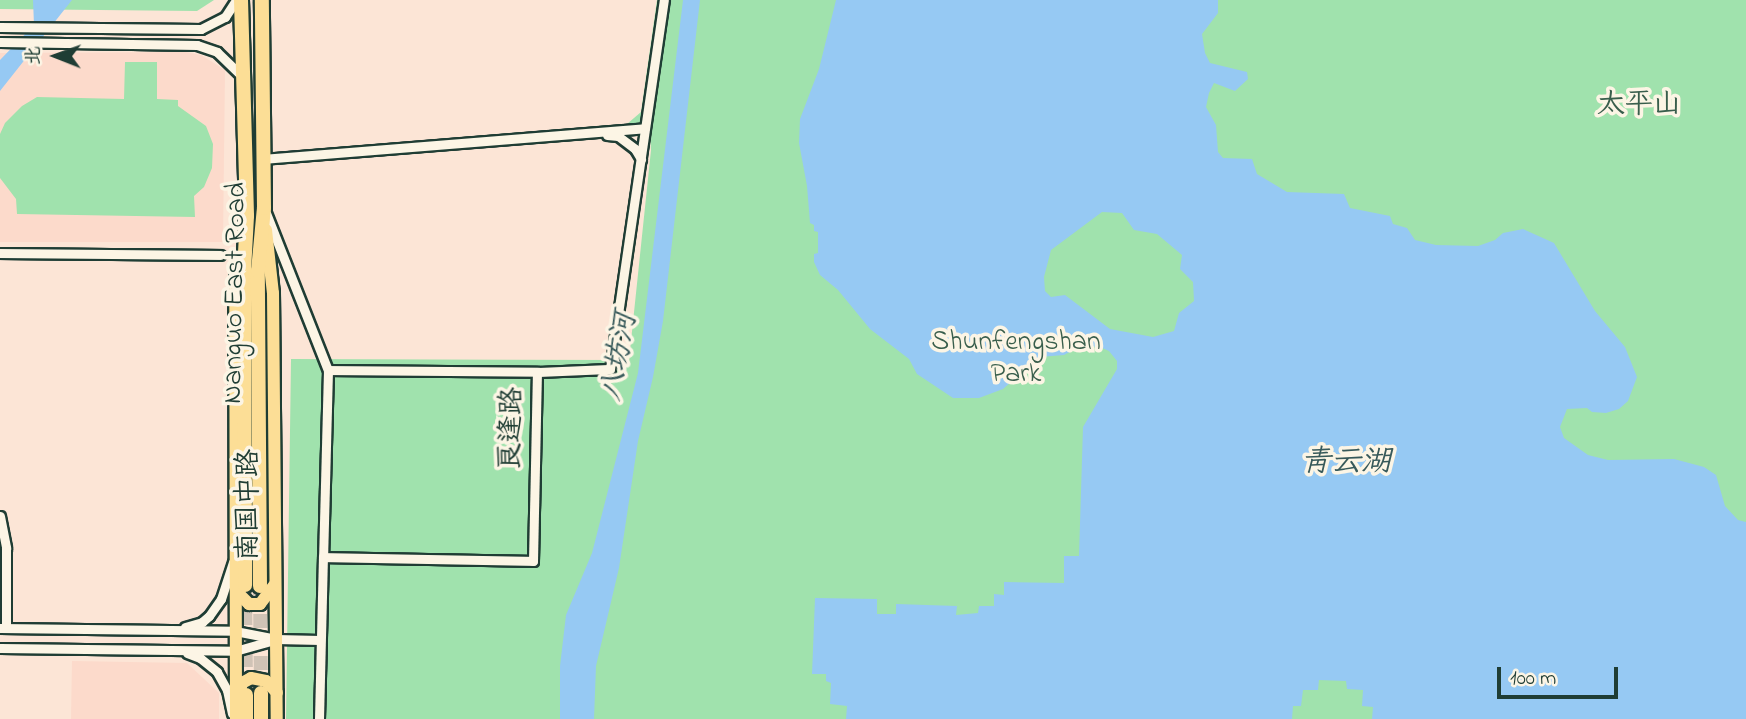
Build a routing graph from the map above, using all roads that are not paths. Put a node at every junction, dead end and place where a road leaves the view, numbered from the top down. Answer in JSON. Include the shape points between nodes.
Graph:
{"nodes":[{"id":1,"x":236,"y":0,"type":"edge"},
{"id":2,"x":242,"y":0,"type":"edge"},
{"id":3,"x":262,"y":0,"type":"edge"},
{"id":4,"x":664,"y":0,"type":"edge"},
{"id":5,"x":0,"y":27,"type":"edge"},
{"id":6,"x":1,"y":42,"type":"edge"},
{"id":7,"x":241,"y":75,"type":"junction"},
{"id":8,"x":645,"y":128,"type":"junction"},
{"id":9,"x":595,"y":133,"type":"junction"},
{"id":10,"x":262,"y":159,"type":"junction"},
{"id":11,"x":641,"y":159,"type":"junction"},
{"id":12,"x":264,"y":208,"type":"junction"},
{"id":13,"x":247,"y":216,"type":"junction"},
{"id":14,"x":0,"y":253,"type":"edge"},
{"id":15,"x":220,"y":255,"type":"dead end"},
{"id":16,"x":328,"y":370,"type":"junction"},
{"id":17,"x":537,"y":372,"type":"junction"},
{"id":18,"x":0,"y":516,"type":"edge"},
{"id":19,"x":235,"y":556,"type":"junction"},
{"id":20,"x":323,"y":557,"type":"junction"},
{"id":21,"x":247,"y":582,"type":"junction"},
{"id":22,"x":275,"y":584,"type":"junction"},
{"id":23,"x":3,"y":628,"type":"edge"},
{"id":24,"x":166,"y":630,"type":"junction"},
{"id":25,"x":235,"y":631,"type":"junction"},
{"id":26,"x":276,"y":639,"type":"junction"},
{"id":27,"x":320,"y":640,"type":"junction"},
{"id":28,"x":0,"y":648,"type":"edge"},
{"id":29,"x":164,"y":650,"type":"junction"},
{"id":30,"x":234,"y":651,"type":"junction"},
{"id":31,"x":261,"y":693,"type":"tunnel mouth"},
{"id":32,"x":277,"y":693,"type":"junction"},
{"id":33,"x":246,"y":695,"type":"tunnel mouth"},
{"id":34,"x":237,"y":716,"type":"edge"},
{"id":35,"x":261,"y":719,"type":"edge"},
{"id":36,"x":277,"y":719,"type":"edge"},
{"id":37,"x":319,"y":719,"type":"edge"}],
"edges":[{"from":1,"to":5,"type":"street","via":[[225,17],[201,29]]},
{"from":2,"to":7,"type":"highway","name":"Nanguo East Road"},
{"from":3,"to":10,"type":"highway","name":"Nanguo East Road"},
{"from":4,"to":8,"type":"street","name":"良逢路"},
{"from":6,"to":7,"type":"street","via":[[197,45],[217,52]]},
{"from":7,"to":13,"type":"highway","name":"Nanguo East Road"},
{"from":8,"to":9,"type":"street"},
{"from":8,"to":11,"type":"street","name":"良逢路"},
{"from":9,"to":10,"type":"street"},
{"from":9,"to":11,"type":"street","via":[[618,136]]},
{"from":10,"to":12,"type":"highway","name":"Nanguo East Road"},
{"from":11,"to":17,"type":"street","name":"良逢路","via":[[610,369]]},
{"from":12,"to":16,"type":"street"},
{"from":12,"to":21,"type":"highway","name":"Nanguo East Road"},
{"from":12,"to":22,"type":"main road","name":"南国中路","via":[[273,293]]},
{"from":13,"to":19,"type":"main road","name":"南国中路","via":[[235,284]]},
{"from":13,"to":21,"type":"highway","name":"Nanguo East Road"},
{"from":14,"to":15,"type":"street"},
{"from":16,"to":17,"type":"street"},
{"from":16,"to":20,"type":"street"},
{"from":17,"to":20,"type":"street","name":"良逢路","via":[[533,561]]},
{"from":18,"to":23,"type":"street","via":[[6,548]]},
{"from":19,"to":21,"type":"main road","name":"南国中路"},
{"from":19,"to":24,"type":"street","via":[[221,599],[209,616]]},
{"from":20,"to":27,"type":"street"},
{"from":21,"to":22,"type":"main road","via":[[238,593],[249,604],[260,604]]},
{"from":21,"to":25,"type":"main road","name":"南国中路"},
{"from":22,"to":26,"type":"main road","name":"南国中路"},
{"from":23,"to":24,"type":"street"},
{"from":24,"to":25,"type":"street"},
{"from":25,"to":26,"type":"street"},
{"from":25,"to":30,"type":"main road","name":"南国中路"},
{"from":26,"to":27,"type":"street"},
{"from":26,"to":30,"type":"street"},
{"from":26,"to":32,"type":"main road","name":"南国中路"},
{"from":27,"to":37,"type":"street"},
{"from":28,"to":29,"type":"street"},
{"from":29,"to":30,"type":"street"},
{"from":29,"to":34,"type":"street","via":[[200,658],[217,672]]},
{"from":30,"to":34,"type":"main road","name":"南国中路"},
{"from":31,"to":35,"type":"highway"},
{"from":32,"to":34,"type":"main road","via":[[266,681],[251,678],[242,683]]},
{"from":32,"to":36,"type":"main road","name":"南国中路"},
{"from":33,"to":34,"type":"highway"}]}
